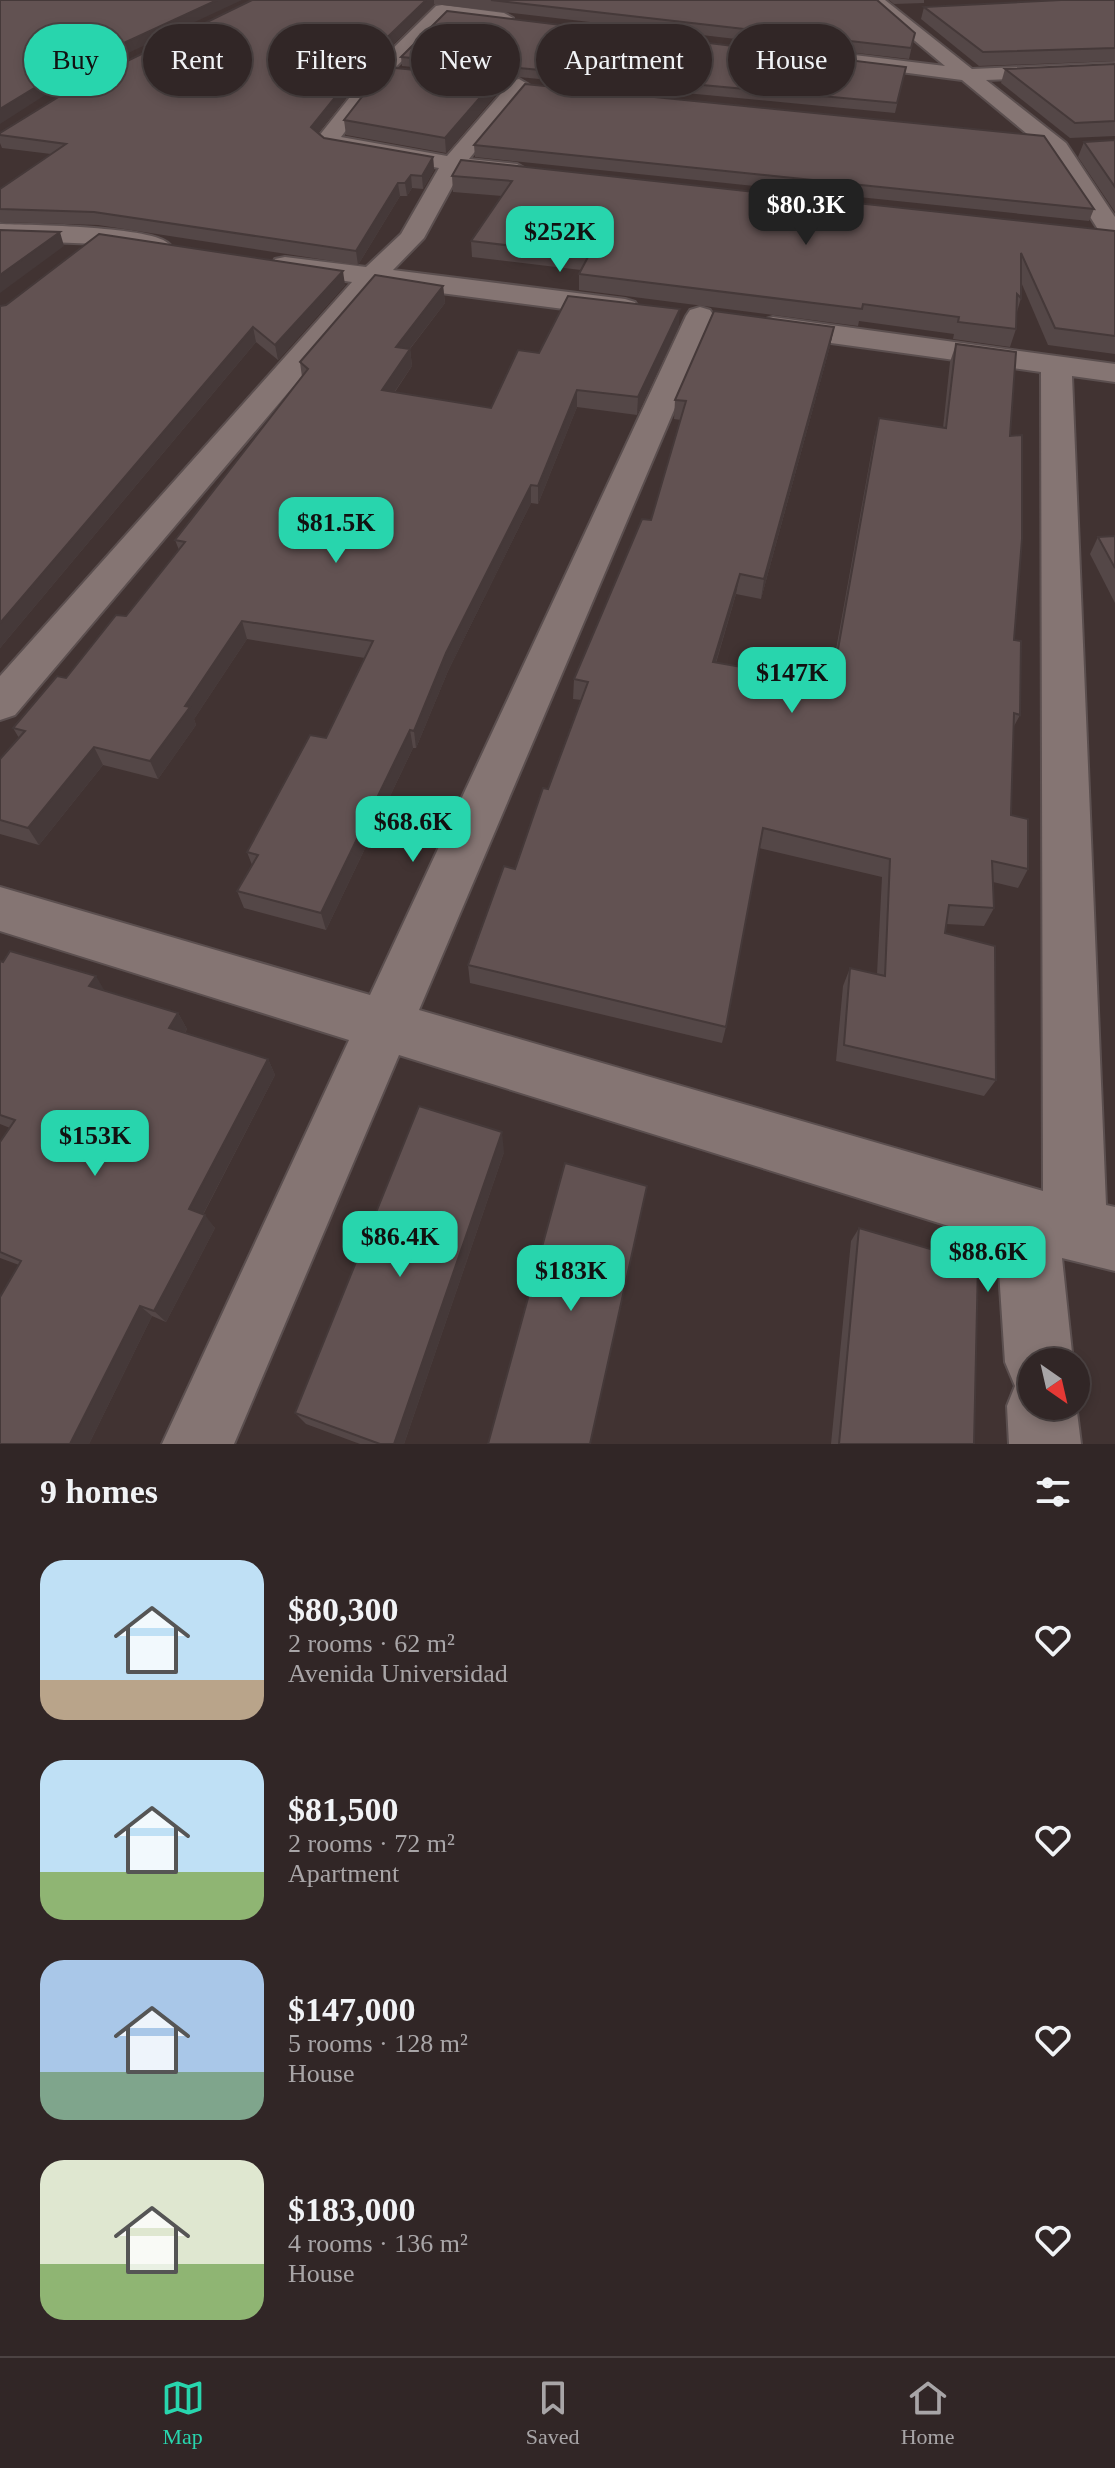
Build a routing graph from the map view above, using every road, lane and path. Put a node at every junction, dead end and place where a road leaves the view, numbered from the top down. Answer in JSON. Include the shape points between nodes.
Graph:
{"nodes":[{"id":1,"x":881,"y":6,"type":"edge"},
{"id":2,"x":919,"y":11,"type":"dead end"},
{"id":3,"x":519,"y":20,"type":"edge"},
{"id":4,"x":395,"y":57,"type":"edge"},
{"id":5,"x":855,"y":61,"type":"edge"},
{"id":6,"x":1115,"y":69,"type":"edge"},
{"id":7,"x":395,"y":73,"type":"edge"},
{"id":8,"x":411,"y":75,"type":"edge"},
{"id":9,"x":967,"y":75,"type":"junction"},
{"id":10,"x":361,"y":96,"type":"edge"},
{"id":11,"x":506,"y":96,"type":"edge"},
{"id":12,"x":1011,"y":134,"type":"edge"},
{"id":13,"x":1050,"y":142,"type":"junction"},
{"id":14,"x":1086,"y":147,"type":"edge"},
{"id":15,"x":453,"y":164,"type":"junction"},
{"id":16,"x":548,"y":174,"type":"edge"},
{"id":17,"x":0,"y":232,"type":"edge"},
{"id":18,"x":1081,"y":232,"type":"edge"},
{"id":19,"x":98,"y":236,"type":"junction"},
{"id":20,"x":1114,"y":236,"type":"edge"},
{"id":21,"x":188,"y":250,"type":"edge"},
{"id":22,"x":264,"y":262,"type":"edge"},
{"id":23,"x":61,"y":264,"type":"edge"},
{"id":24,"x":370,"y":278,"type":"junction"},
{"id":25,"x":700,"y":317,"type":"junction"},
{"id":26,"x":1056,"y":365,"type":"junction"},
{"id":27,"x":1115,"y":373,"type":"edge"},
{"id":28,"x":0,"y":704,"type":"edge"},
{"id":29,"x":0,"y":909,"type":"edge"},
{"id":30,"x":382,"y":1023,"type":"junction"},
{"id":31,"x":1072,"y":1229,"type":"edge"},
{"id":32,"x":1042,"y":1348,"type":"edge"},
{"id":33,"x":1043,"y":1420,"type":"edge"},
{"id":34,"x":198,"y":1444,"type":"edge"},
{"id":35,"x":1045,"y":1444,"type":"edge"}],
"edges":[{"from":1,"to":2,"type":"street"},
{"from":1,"to":9,"type":"street"},
{"from":3,"to":4,"type":"street","via":[[442,10]]},
{"from":5,"to":9,"type":"street"},
{"from":6,"to":9,"type":"street"},
{"from":7,"to":8,"type":"street"},
{"from":9,"to":13,"type":"street"},
{"from":10,"to":15,"type":"street","via":[[326,141]]},
{"from":11,"to":15,"type":"street"},
{"from":12,"to":13,"type":"street"},
{"from":13,"to":14,"type":"street"},
{"from":13,"to":20,"type":"street"},
{"from":15,"to":16,"type":"street"},
{"from":15,"to":24,"type":"street","via":[[411,238]]},
{"from":17,"to":19,"type":"street"},
{"from":18,"to":20,"type":"street"},
{"from":19,"to":21,"type":"street"},
{"from":19,"to":23,"type":"street"},
{"from":22,"to":24,"type":"street"},
{"from":24,"to":25,"type":"street"},
{"from":24,"to":28,"type":"street"},
{"from":25,"to":26,"type":"street"},
{"from":25,"to":30,"type":"street"},
{"from":26,"to":27,"type":"street"},
{"from":26,"to":31,"type":"street"},
{"from":29,"to":30,"type":"street"},
{"from":30,"to":31,"type":"street"},
{"from":30,"to":34,"type":"street"},
{"from":31,"to":32,"type":"street"},
{"from":33,"to":35,"type":"street"}]}
